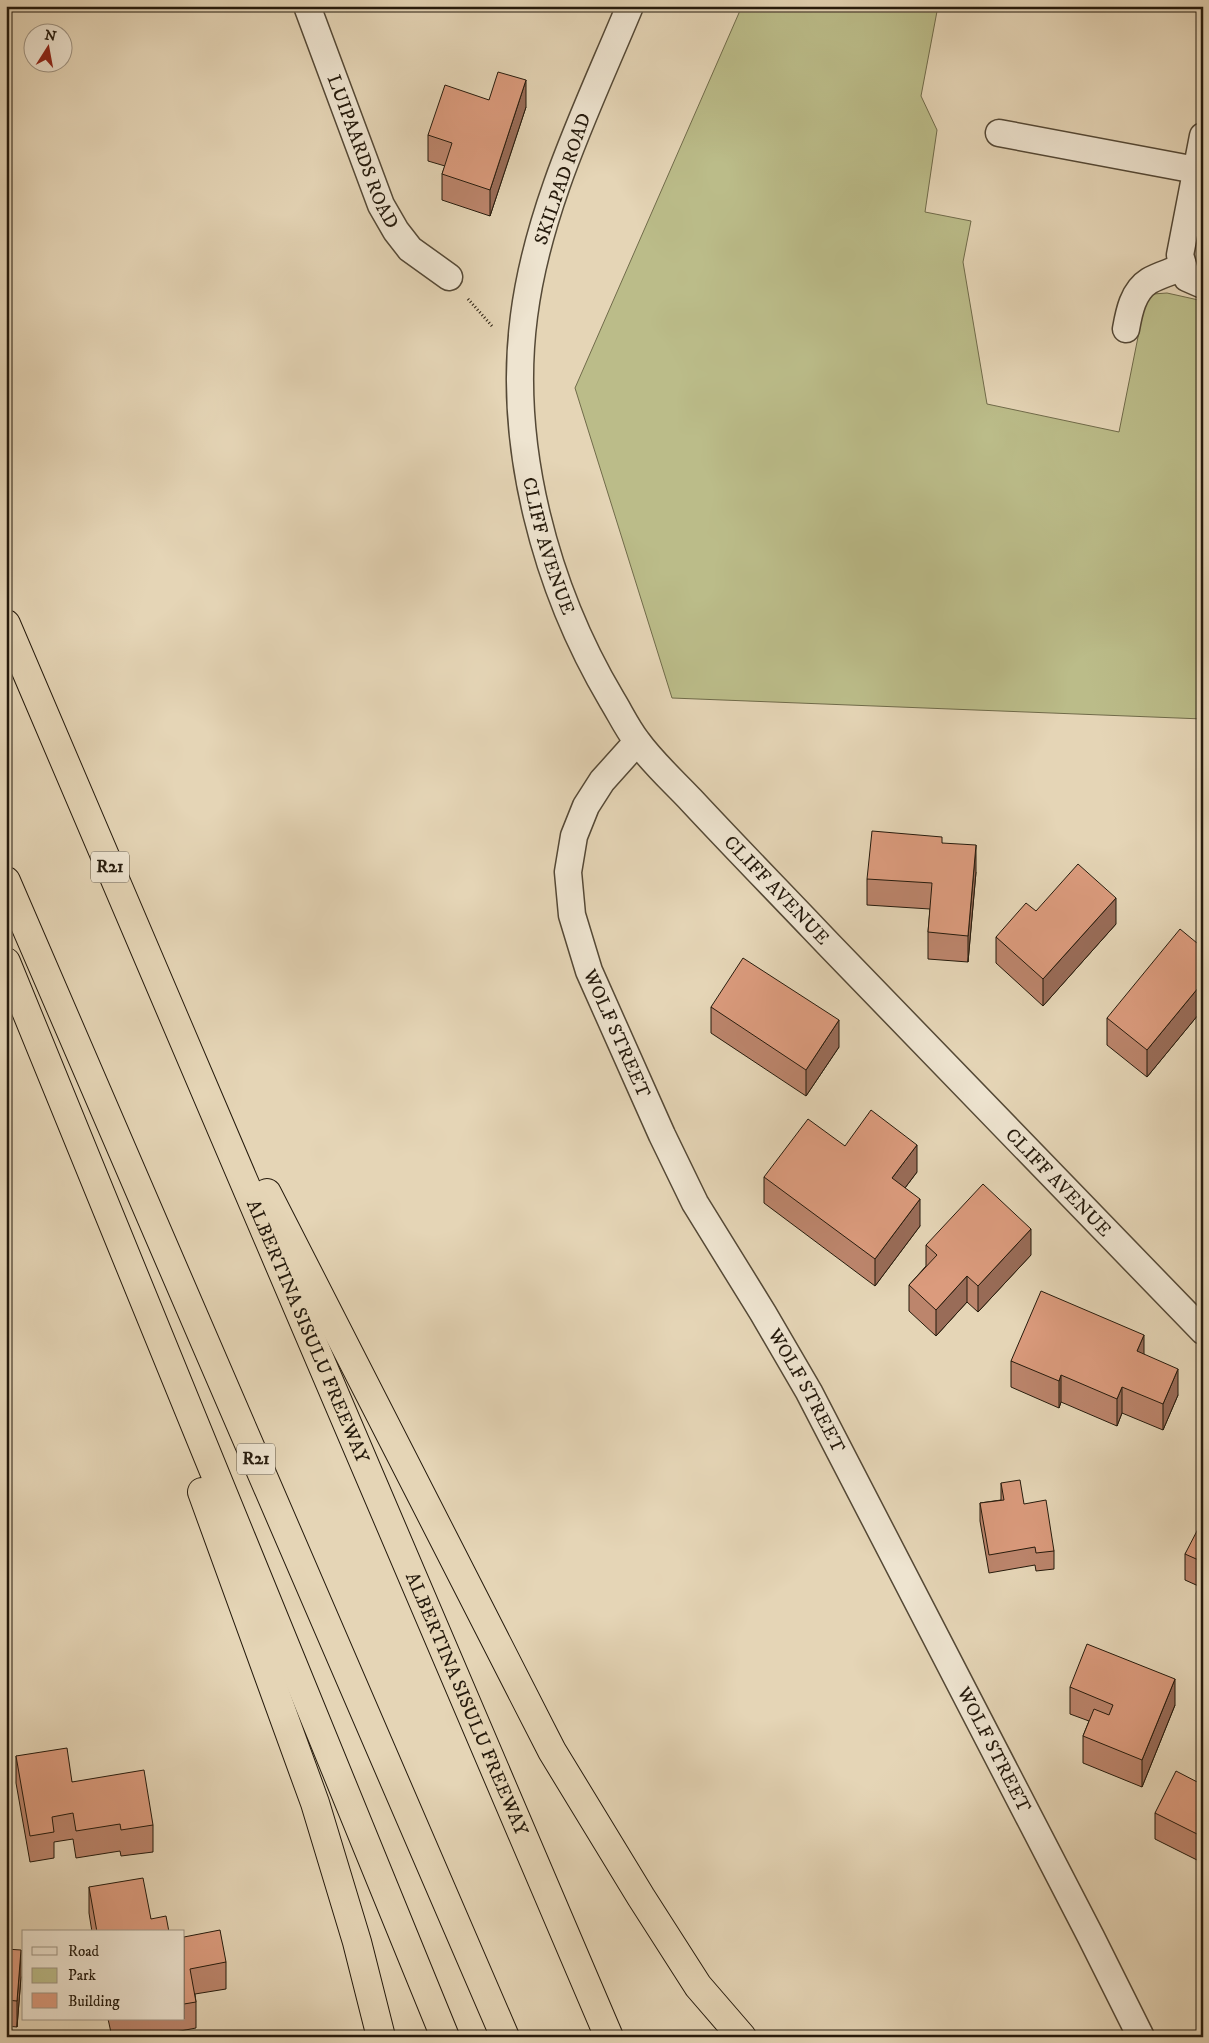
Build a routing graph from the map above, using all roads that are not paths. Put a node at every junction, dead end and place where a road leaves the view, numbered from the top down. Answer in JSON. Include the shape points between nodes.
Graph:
{"nodes":[{"id":1,"x":307,"y":6,"type":"edge"},
{"id":2,"x":630,"y":6,"type":"edge"},
{"id":3,"x":999,"y":133,"type":"dead end"},
{"id":4,"x":1203,"y":136,"type":"edge"},
{"id":5,"x":1196,"y":170,"type":"junction"},
{"id":6,"x":1182,"y":267,"type":"junction"},
{"id":7,"x":449,"y":278,"type":"road end"},
{"id":8,"x":1203,"y":285,"type":"edge"},
{"id":9,"x":1126,"y":329,"type":"dead end"},
{"id":10,"x":521,"y":358,"type":"joint"},
{"id":11,"x":6,"y":624,"type":"edge"},
{"id":12,"x":637,"y":742,"type":"junction"},
{"id":13,"x":6,"y":881,"type":"edge"},
{"id":14,"x":6,"y":962,"type":"edge"},
{"id":15,"x":214,"y":1110,"type":"junction"},
{"id":16,"x":103,"y":1199,"type":"junction"},
{"id":17,"x":1203,"y":1331,"type":"edge"},
{"id":18,"x":381,"y":2037,"type":"edge"},
{"id":19,"x":445,"y":2037,"type":"edge"},
{"id":20,"x":505,"y":2037,"type":"edge"},
{"id":21,"x":609,"y":2037,"type":"edge"},
{"id":22,"x":742,"y":2037,"type":"edge"},
{"id":23,"x":1140,"y":2037,"type":"edge"}],
"edges":[{"from":1,"to":7,"type":"street","name":"LUIPAARDS ROAD","via":[[381,205],[410,250]]},
{"from":2,"to":10,"type":"street","name":"SKILPAD ROAD","via":[[548,208],[523,318]]},
{"from":3,"to":5,"type":"street"},
{"from":4,"to":5,"type":"street"},
{"from":5,"to":6,"type":"street","via":[[1182,238]]},
{"from":6,"to":8,"type":"street","via":[[1187,278]]},
{"from":6,"to":9,"type":"street","via":[[1149,281],[1137,293]]},
{"from":10,"to":12,"type":"street","name":"CLIFF AVENUE","via":[[522,415],[530,483],[544,547],[570,619]]},
{"from":11,"to":15,"type":"highway","name":"ALBERTINA SISULU FREEWAY","number":"R21"},
{"from":12,"to":17,"type":"street","name":"CLIFF AVENUE"},
{"from":12,"to":23,"type":"street","name":"WOLF STREET","via":[[602,781],[586,806],[574,836],[568,872],[572,915],[589,971],[695,1203],[809,1392]]},
{"from":13,"to":20,"type":"highway","number":"R21"},
{"from":14,"to":16,"type":"highway"},
{"from":15,"to":21,"type":"highway","name":"ALBERTINA SISULU FREEWAY","number":"R21"},
{"from":15,"to":22,"type":"highway","via":[[252,1162],[552,1751],[698,1986]]},
{"from":16,"to":18,"type":"highway","via":[[136,1316],[315,1803],[357,1942]]},
{"from":16,"to":19,"type":"highway"}]}
